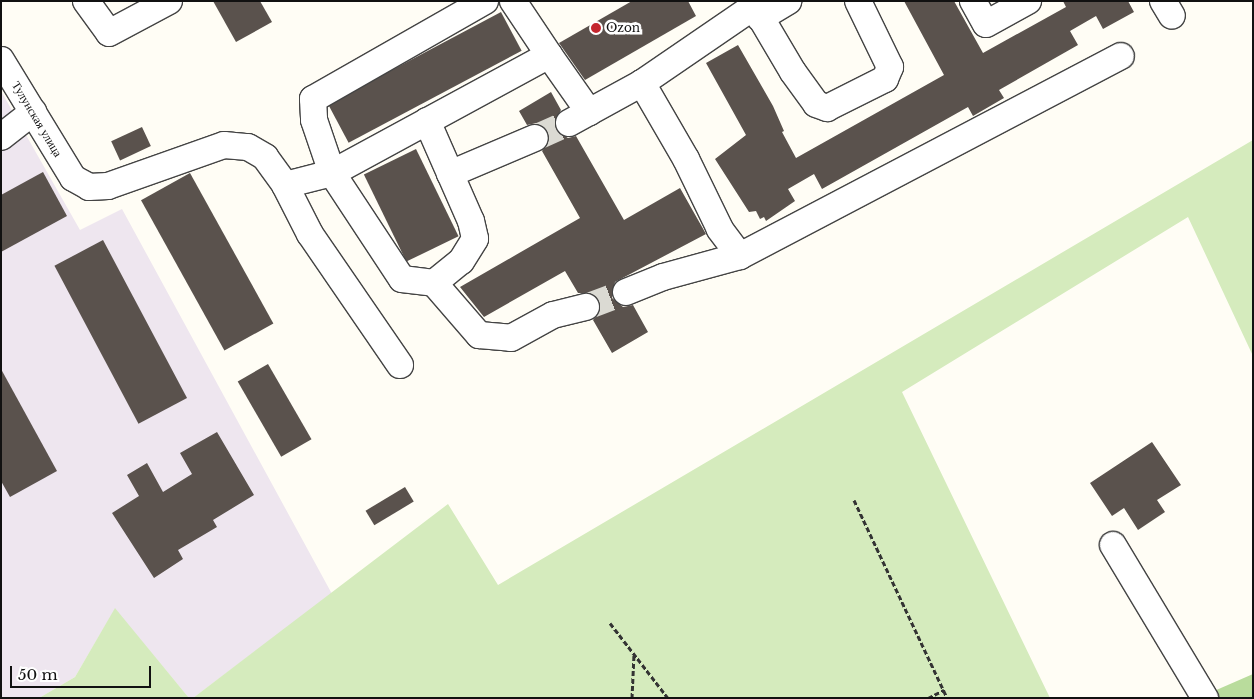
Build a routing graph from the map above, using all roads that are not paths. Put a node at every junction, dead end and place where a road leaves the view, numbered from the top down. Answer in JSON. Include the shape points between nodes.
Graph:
{"nodes":[{"id":1,"x":86,"y":1,"type":"edge"},
{"id":2,"x":169,"y":1,"type":"edge"},
{"id":3,"x":485,"y":1,"type":"edge"},
{"id":4,"x":513,"y":1,"type":"edge"},
{"id":5,"x":788,"y":1,"type":"edge"},
{"id":6,"x":858,"y":1,"type":"edge"},
{"id":7,"x":973,"y":1,"type":"edge"},
{"id":8,"x":1028,"y":1,"type":"edge"},
{"id":9,"x":755,"y":9,"type":"edge"},
{"id":10,"x":549,"y":55,"type":"junction"},
{"id":11,"x":1121,"y":56,"type":"dead end"},
{"id":12,"x":1,"y":60,"type":"edge"},
{"id":13,"x":642,"y":83,"type":"junction"},
{"id":14,"x":33,"y":112,"type":"junction"},
{"id":15,"x":427,"y":121,"type":"junction"},
{"id":16,"x":1,"y":137,"type":"edge"},
{"id":17,"x":535,"y":138,"type":"tunnel mouth"},
{"id":18,"x":332,"y":172,"type":"junction"},
{"id":19,"x":450,"y":174,"type":"junction"},
{"id":20,"x":285,"y":185,"type":"junction"},
{"id":21,"x":740,"y":256,"type":"junction"},
{"id":22,"x":434,"y":283,"type":"junction"},
{"id":23,"x":626,"y":292,"type":"tunnel mouth"},
{"id":24,"x":586,"y":307,"type":"tunnel mouth"},
{"id":25,"x":400,"y":365,"type":"dead end"},
{"id":26,"x":1113,"y":545,"type":"dead end"},
{"id":27,"x":1205,"y":698,"type":"edge"}],
"edges":[{"from":1,"to":2,"type":"street","via":[[109,33]]},
{"from":3,"to":18,"type":"street","via":[[313,99],[314,120]]},
{"from":4,"to":10,"type":"street"},
{"from":5,"to":9,"type":"street"},
{"from":6,"to":9,"type":"street","via":[[890,67],[885,79],[827,108],[816,104]]},
{"from":7,"to":8,"type":"street","via":[[986,24]]},
{"from":9,"to":13,"type":"street"},
{"from":10,"to":13,"type":"street","via":[[579,117]]},
{"from":10,"to":15,"type":"street"},
{"from":11,"to":21,"type":"street"},
{"from":12,"to":14,"type":"street","name":"Тулунская улица"},
{"from":13,"to":21,"type":"street","via":[[686,159],[720,229]]},
{"from":14,"to":16,"type":"street"},
{"from":14,"to":20,"type":"street","name":"Тулунская улица","via":[[73,178],[89,186],[108,186],[224,145],[248,147],[265,157]]},
{"from":15,"to":18,"type":"street"},
{"from":15,"to":19,"type":"street"},
{"from":17,"to":19,"type":"street"},
{"from":18,"to":20,"type":"street"},
{"from":18,"to":22,"type":"street","via":[[402,279]]},
{"from":19,"to":22,"type":"street","via":[[471,221],[475,239],[461,261]]},
{"from":20,"to":25,"type":"street","via":[[310,234]]},
{"from":21,"to":23,"type":"street","via":[[663,277]]},
{"from":22,"to":24,"type":"street","via":[[480,335],[512,338],[553,315]]},
{"from":26,"to":27,"type":"street"}]}
